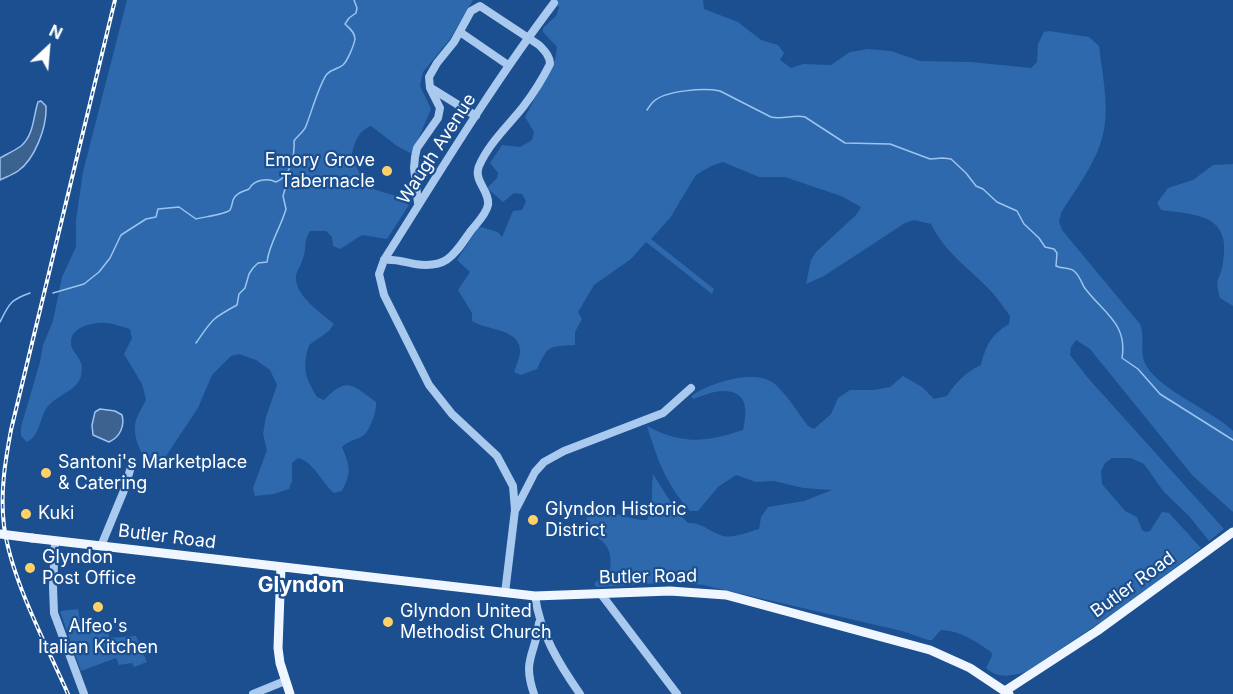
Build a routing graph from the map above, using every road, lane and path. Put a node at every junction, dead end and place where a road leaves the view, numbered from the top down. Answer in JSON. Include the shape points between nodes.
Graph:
{"nodes":[{"id":1,"x":554,"y":3,"type":"dead end"},
{"id":2,"x":460,"y":32,"type":"junction"},
{"id":3,"x":527,"y":39,"type":"junction"},
{"id":4,"x":508,"y":65,"type":"junction"},
{"id":5,"x":430,"y":88,"type":"junction"},
{"id":6,"x":476,"y":116,"type":"junction"},
{"id":7,"x":418,"y":204,"type":"junction"},
{"id":8,"x":384,"y":260,"type":"junction"},
{"id":9,"x":691,"y":388,"type":"dead end"},
{"id":10,"x":130,"y":470,"type":"dead end"},
{"id":11,"x":515,"y":510,"type":"junction"},
{"id":12,"x":1233,"y":532,"type":"edge"},
{"id":13,"x":0,"y":534,"type":"edge"},
{"id":14,"x":55,"y":540,"type":"junction"},
{"id":15,"x":101,"y":546,"type":"junction"},
{"id":16,"x":281,"y":567,"type":"junction"},
{"id":17,"x":505,"y":593,"type":"junction"},
{"id":18,"x":601,"y":594,"type":"junction"},
{"id":19,"x":535,"y":596,"type":"junction"},
{"id":20,"x":539,"y":622,"type":"junction"},
{"id":21,"x":285,"y":681,"type":"junction"},
{"id":22,"x":1007,"y":692,"type":"edge"},
{"id":23,"x":84,"y":694,"type":"edge"},
{"id":24,"x":253,"y":694,"type":"edge"},
{"id":25,"x":290,"y":694,"type":"edge"},
{"id":26,"x":534,"y":694,"type":"edge"},
{"id":27,"x":580,"y":694,"type":"edge"},
{"id":28,"x":677,"y":694,"type":"edge"}],
"edges":[{"from":1,"to":3,"type":"street","name":"Waugh Avenue"},
{"from":2,"to":3,"type":"street","via":[[471,11],[480,6]]},
{"from":2,"to":4,"type":"street"},
{"from":2,"to":5,"type":"street","via":[[431,72]]},
{"from":3,"to":4,"type":"street","name":"Waugh Avenue"},
{"from":3,"to":8,"type":"street","via":[[550,59],[523,107],[479,167],[478,179],[487,197],[487,209],[445,262]]},
{"from":4,"to":6,"type":"street","name":"Waugh Avenue"},
{"from":5,"to":6,"type":"street"},
{"from":5,"to":7,"type":"street","via":[[439,104],[439,113],[417,148],[414,168]]},
{"from":6,"to":7,"type":"street","name":"Waugh Avenue"},
{"from":7,"to":8,"type":"street","name":"Waugh Avenue"},
{"from":8,"to":11,"type":"street","name":"Waugh Avenue","via":[[379,274],[381,286],[409,346],[452,414],[503,464],[513,486]]},
{"from":9,"to":11,"type":"street","via":[[663,413],[564,450],[544,462],[534,472]]},
{"from":10,"to":15,"type":"street"},
{"from":11,"to":17,"type":"street"},
{"from":12,"to":22,"type":"main road","name":"Butler Road"},
{"from":13,"to":14,"type":"main road","name":"Butler Road","bridge":true},
{"from":14,"to":15,"type":"main road","name":"Butler Road"},
{"from":14,"to":23,"type":"street","via":[[54,613]]},
{"from":15,"to":16,"type":"main road","name":"Butler Road"},
{"from":16,"to":17,"type":"main road","name":"Butler Road"},
{"from":16,"to":21,"type":"main road","via":[[278,648]]},
{"from":17,"to":19,"type":"main road","name":"Butler Road"},
{"from":18,"to":19,"type":"main road","name":"Butler Road"},
{"from":18,"to":22,"type":"main road","name":"Butler Road","via":[[692,591],[742,598],[930,650],[965,665]]},
{"from":18,"to":28,"type":"street"},
{"from":19,"to":20,"type":"street"},
{"from":20,"to":26,"type":"street","via":[[528,664]]},
{"from":20,"to":27,"type":"street"},
{"from":21,"to":24,"type":"street"},
{"from":21,"to":25,"type":"main road"}]}
